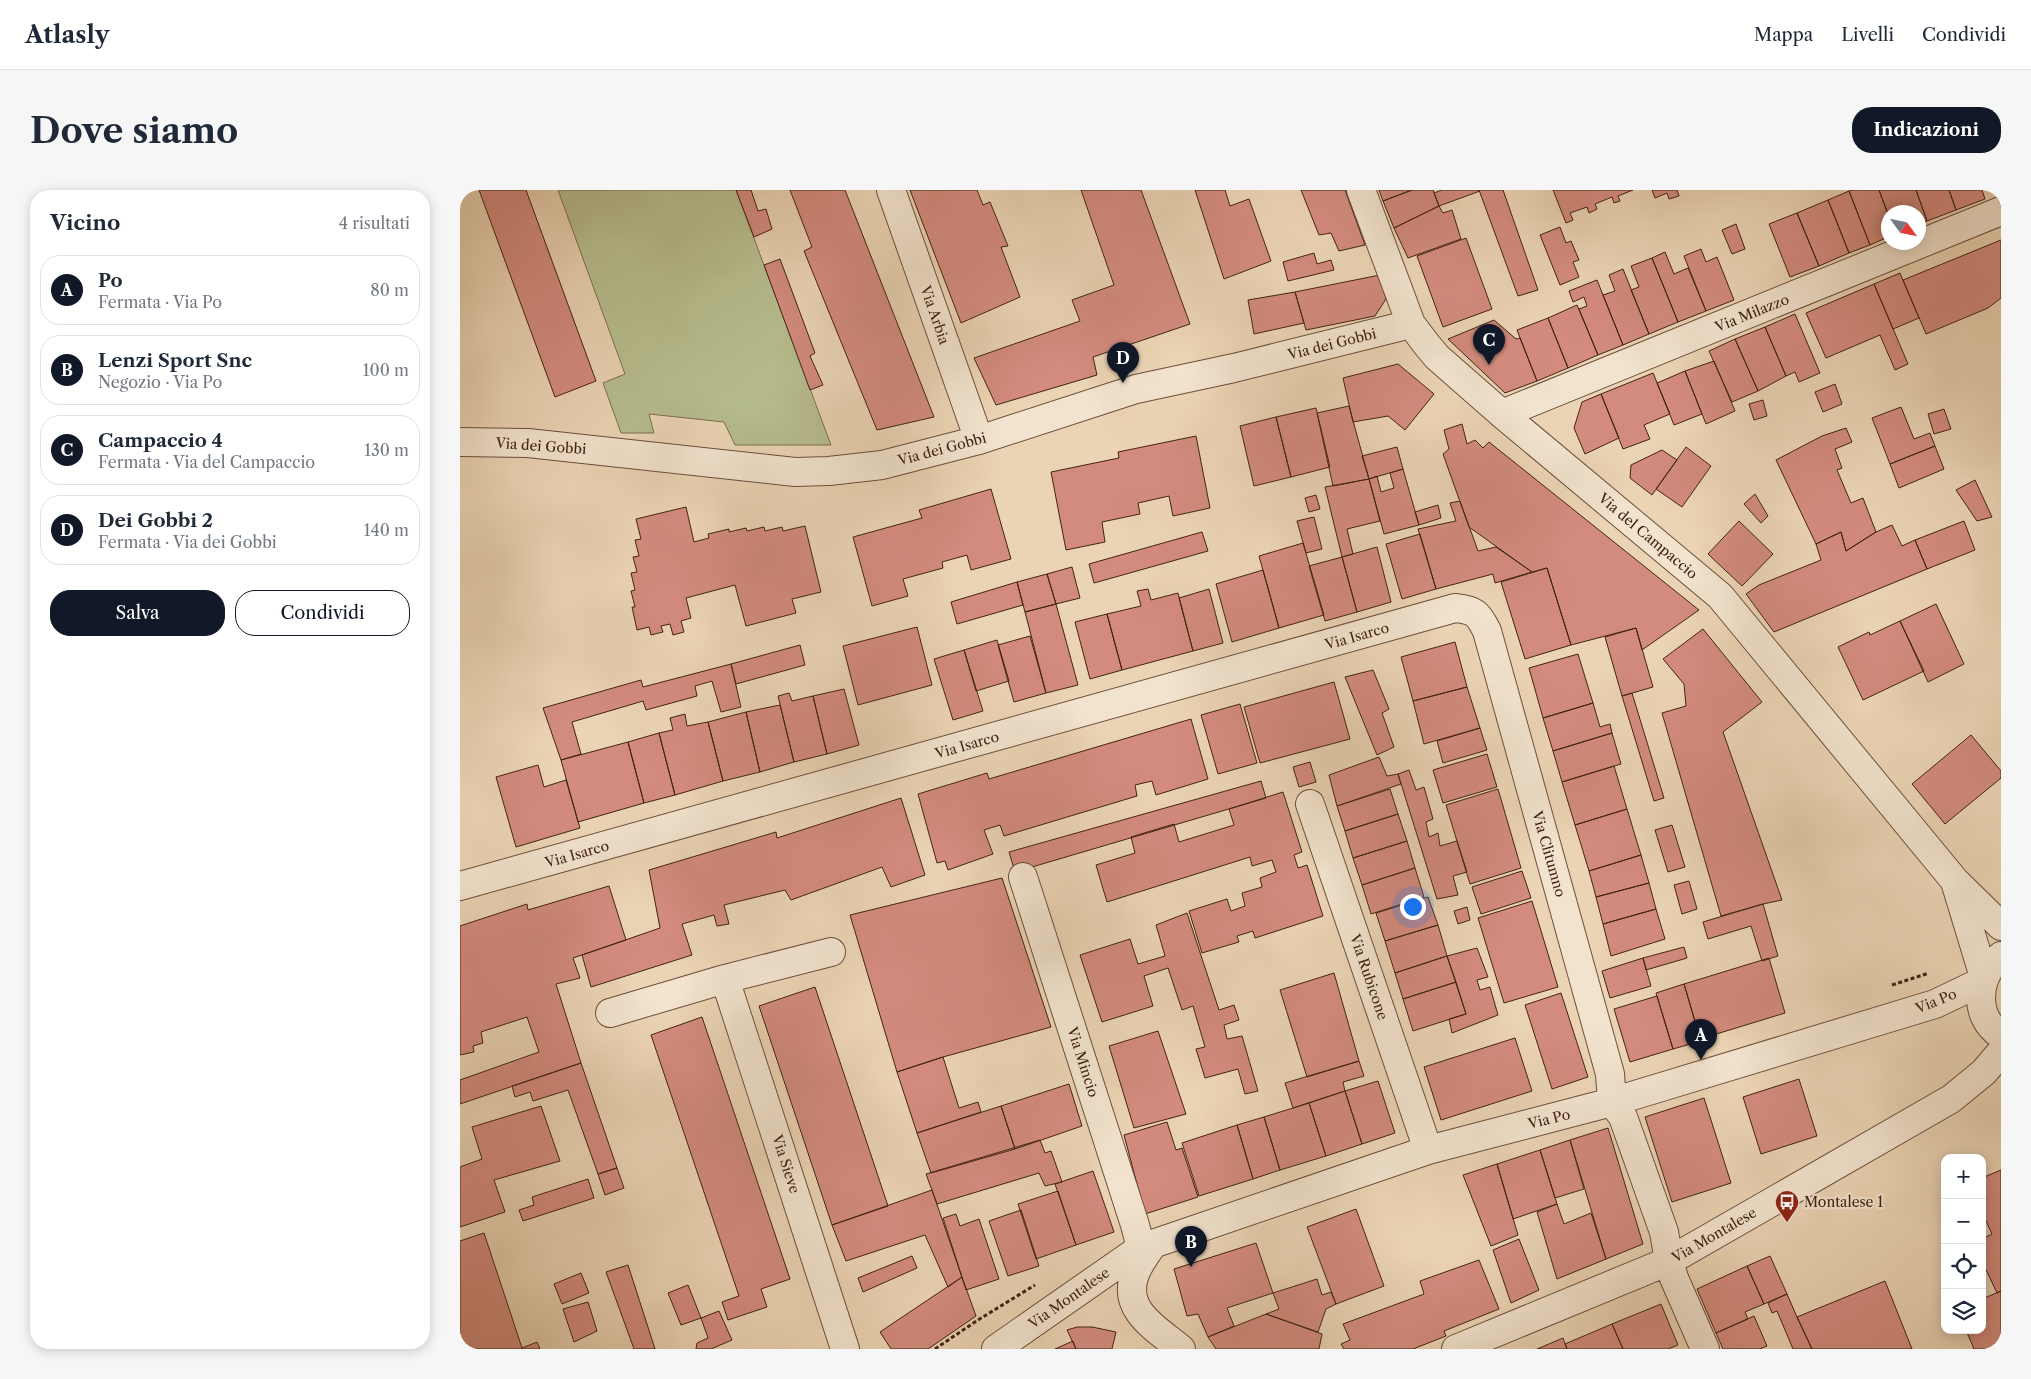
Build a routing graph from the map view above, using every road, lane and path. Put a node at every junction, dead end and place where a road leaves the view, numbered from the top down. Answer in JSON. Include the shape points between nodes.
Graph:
{"nodes":[{"id":1,"x":891,"y":190,"type":"edge"},
{"id":2,"x":1360,"y":190,"type":"edge"},
{"id":3,"x":2001,"y":211,"type":"edge"},
{"id":4,"x":1411,"y":324,"type":"junction"},
{"id":5,"x":1502,"y":414,"type":"junction"},
{"id":6,"x":979,"y":440,"type":"junction"},
{"id":7,"x":460,"y":442,"type":"edge"},
{"id":8,"x":1474,"y":611,"type":"joint"},
{"id":9,"x":1310,"y":804,"type":"dead end"},
{"id":10,"x":1023,"y":877,"type":"dead end"},
{"id":11,"x":1955,"y":881,"type":"junction"},
{"id":12,"x":460,"y":886,"type":"edge"},
{"id":13,"x":2001,"y":926,"type":"edge"},
{"id":14,"x":831,"y":952,"type":"dead end"},
{"id":15,"x":1990,"y":971,"type":"edge"},
{"id":16,"x":725,"y":979,"type":"junction"},
{"id":17,"x":610,"y":1013,"type":"dead end"},
{"id":18,"x":2001,"y":1035,"type":"edge"},
{"id":19,"x":2001,"y":1052,"type":"edge"},
{"id":20,"x":1612,"y":1102,"type":"junction"},
{"id":21,"x":1428,"y":1150,"type":"junction"},
{"id":22,"x":1147,"y":1246,"type":"junction"},
{"id":23,"x":1669,"y":1261,"type":"junction"},
{"id":24,"x":1118,"y":1263,"type":"joint"},
{"id":25,"x":845,"y":1349,"type":"edge"},
{"id":26,"x":996,"y":1349,"type":"edge"},
{"id":27,"x":1181,"y":1349,"type":"edge"},
{"id":28,"x":1456,"y":1349,"type":"edge"},
{"id":29,"x":1705,"y":1349,"type":"edge"}],
"edges":[{"from":1,"to":6,"type":"street","name":"Via Arbia"},
{"from":2,"to":4,"type":"street","name":"Via del Campaccio"},
{"from":3,"to":5,"type":"street","name":"Via Milazzo"},
{"from":4,"to":5,"type":"street","name":"Via del Campaccio","via":[[1437,357]]},
{"from":4,"to":6,"type":"street","name":"Via dei Gobbi","via":[[1136,389]]},
{"from":5,"to":11,"type":"street","name":"Via del Campaccio","via":[[1720,596]]},
{"from":6,"to":7,"type":"street","name":"Via dei Gobbi","via":[[882,465],[795,472],[528,443]]},
{"from":8,"to":12,"type":"street","name":"Via Isarco","via":[[1455,608]]},
{"from":8,"to":20,"type":"street","name":"Via Clitumno","via":[[1490,641],[1610,1074]]},
{"from":9,"to":21,"type":"street","name":"Via Rubicone"},
{"from":10,"to":22,"type":"street","name":"Via Mincio","via":[[1135,1225]]},
{"from":11,"to":13,"type":"street","name":"Via del Campaccio"},
{"from":11,"to":15,"type":"street","name":"Via del Campaccio"},
{"from":14,"to":16,"type":"street"},
{"from":15,"to":18,"type":"street","via":[[1981,992],[1982,1007],[1988,1021]]},
{"from":15,"to":20,"type":"street","name":"Via Po","via":[[1935,1004]]},
{"from":16,"to":17,"type":"street"},
{"from":16,"to":25,"type":"street","name":"Via Sieve"},
{"from":19,"to":23,"type":"street","name":"Via Montalese","via":[[1984,1072],[1951,1099]]},
{"from":20,"to":21,"type":"street","name":"Via Po"},
{"from":20,"to":23,"type":"street","via":[[1623,1117],[1664,1232]]},
{"from":21,"to":22,"type":"street","name":"Via Po"},
{"from":22,"to":24,"type":"street","name":"Via Po"},
{"from":22,"to":27,"type":"street","via":[[1135,1273],[1132,1300],[1138,1312]]},
{"from":23,"to":28,"type":"street","name":"Via Montalese"},
{"from":23,"to":29,"type":"street"},
{"from":24,"to":26,"type":"street","name":"Via Montalese"}]}
